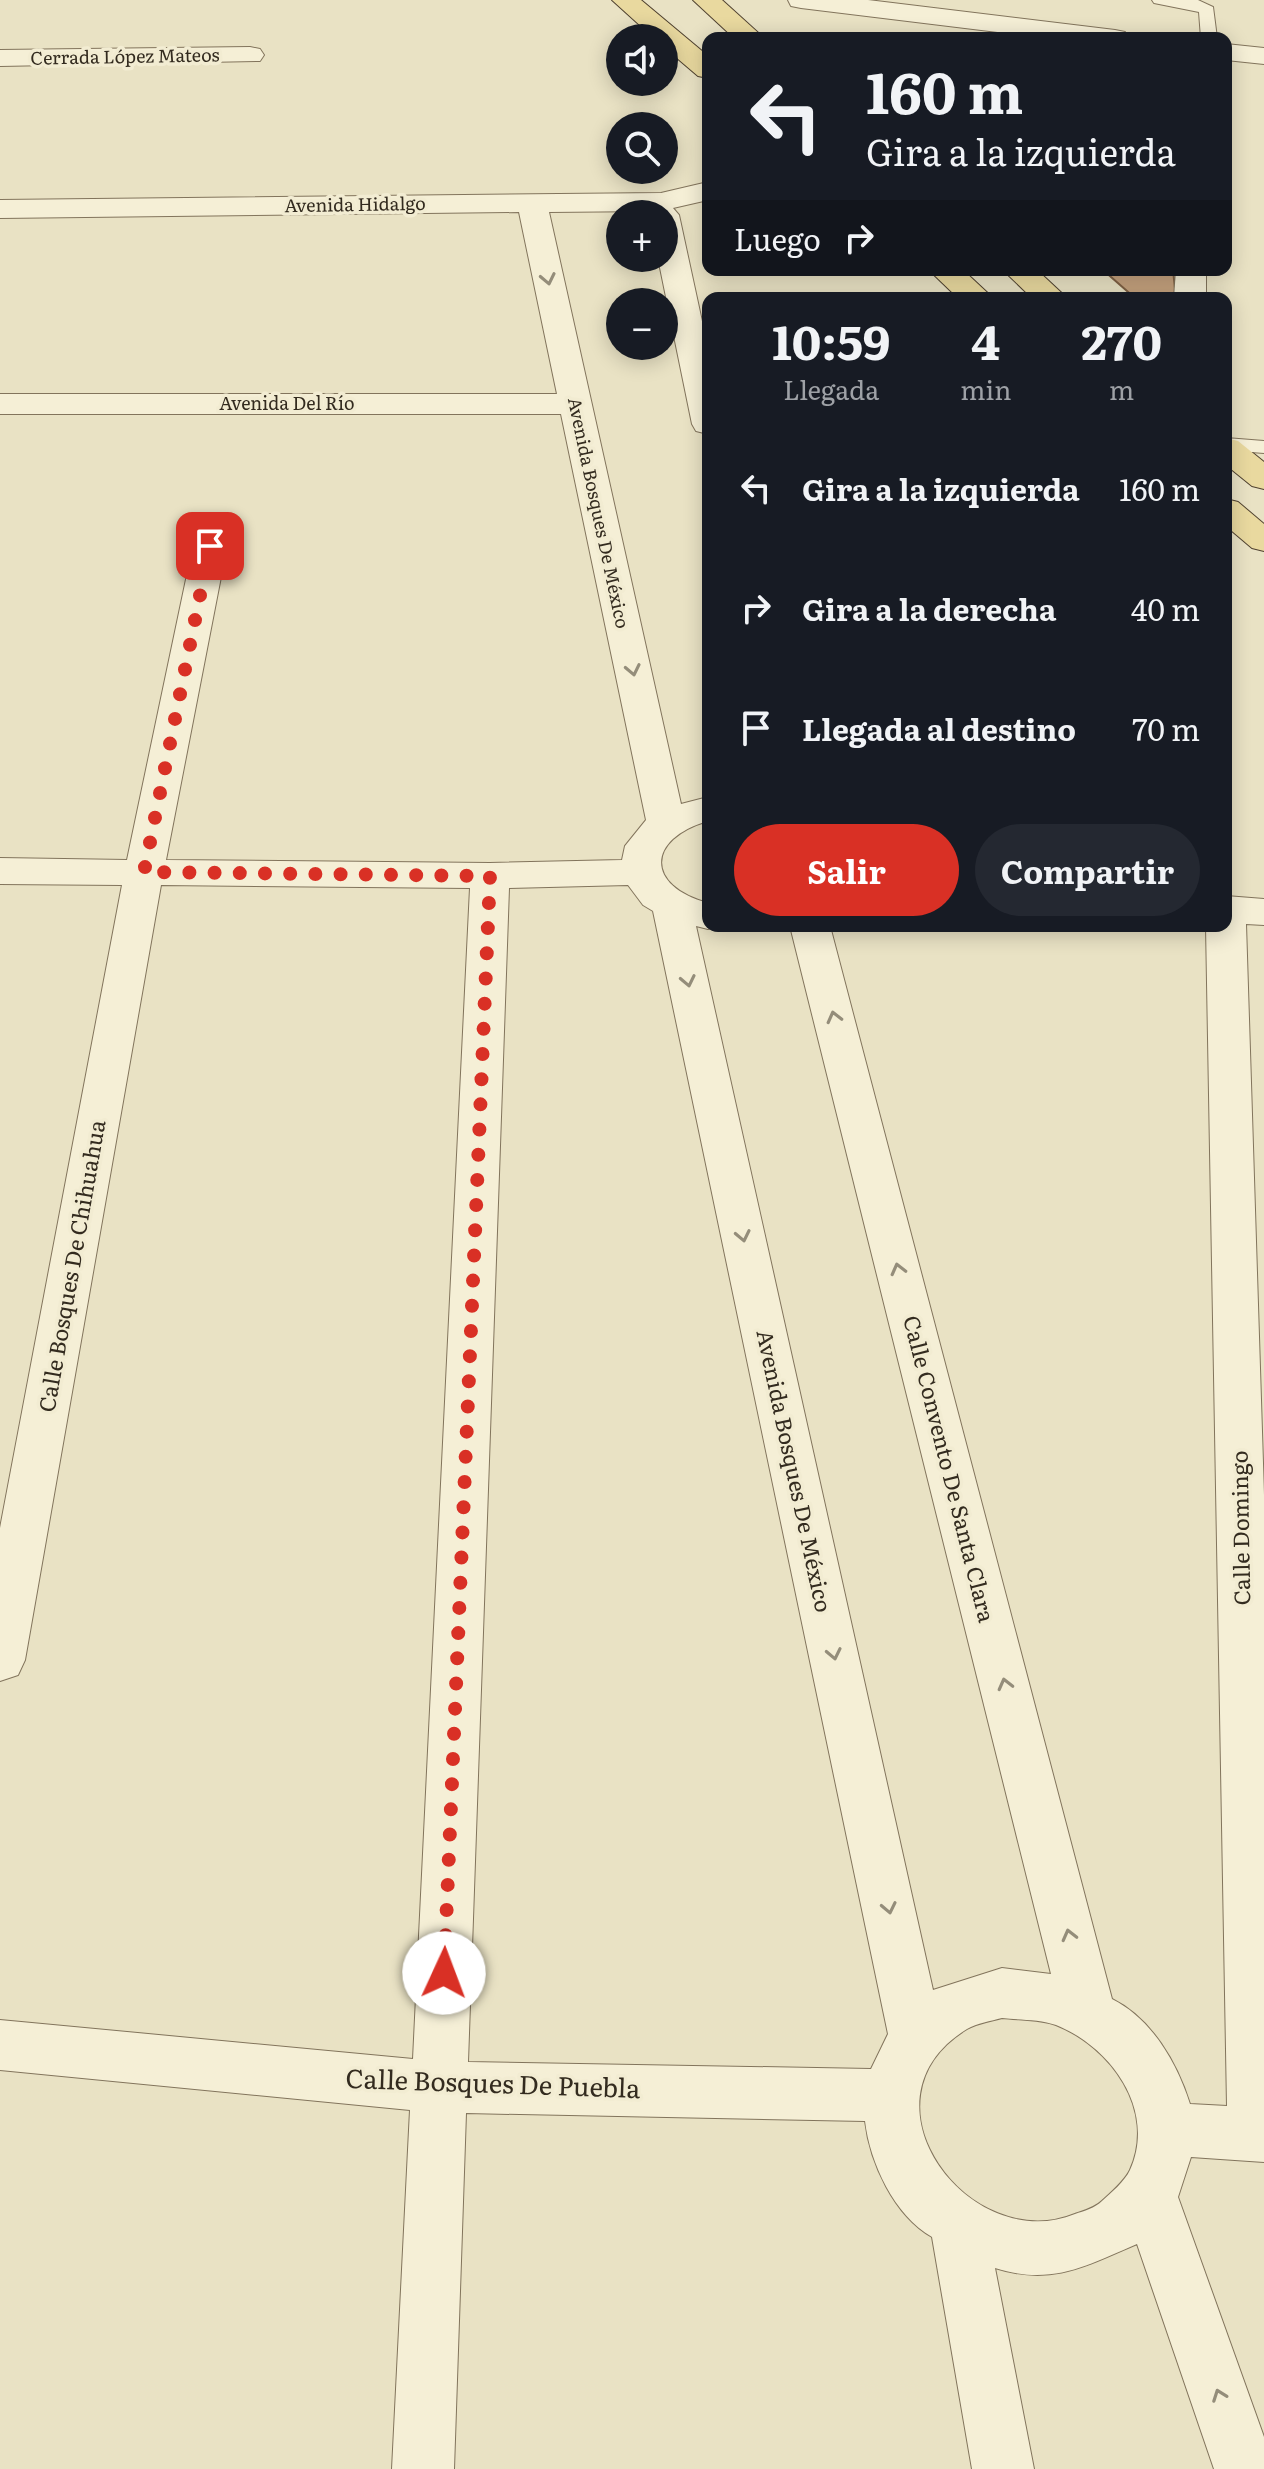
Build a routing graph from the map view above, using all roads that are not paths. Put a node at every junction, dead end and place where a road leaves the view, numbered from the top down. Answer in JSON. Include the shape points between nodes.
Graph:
{"nodes":[{"id":1,"x":625,"y":0,"type":"edge"},
{"id":2,"x":706,"y":0,"type":"edge"},
{"id":3,"x":801,"y":0,"type":"edge"},
{"id":4,"x":1160,"y":0,"type":"edge"},
{"id":5,"x":743,"y":32,"type":"edge"},
{"id":6,"x":1065,"y":32,"type":"edge"},
{"id":7,"x":1209,"y":32,"type":"edge"},
{"id":8,"x":1232,"y":53,"type":"edge"},
{"id":9,"x":250,"y":55,"type":"dead end"},
{"id":10,"x":1264,"y":56,"type":"edge"},
{"id":11,"x":0,"y":58,"type":"edge"},
{"id":12,"x":702,"y":65,"type":"edge"},
{"id":13,"x":702,"y":194,"type":"edge"},
{"id":14,"x":532,"y":203,"type":"junction"},
{"id":15,"x":678,"y":204,"type":"edge"},
{"id":16,"x":606,"y":207,"type":"edge"},
{"id":17,"x":0,"y":209,"type":"edge"},
{"id":18,"x":676,"y":272,"type":"edge"},
{"id":19,"x":951,"y":276,"type":"edge"},
{"id":20,"x":1025,"y":276,"type":"edge"},
{"id":21,"x":970,"y":292,"type":"edge"},
{"id":22,"x":1044,"y":292,"type":"edge"},
{"id":23,"x":702,"y":395,"type":"edge"},
{"id":24,"x":0,"y":404,"type":"edge"},
{"id":25,"x":575,"y":404,"type":"junction"},
{"id":26,"x":1232,"y":446,"type":"edge"},
{"id":27,"x":1264,"y":447,"type":"edge"},
{"id":28,"x":1232,"y":451,"type":"edge"},
{"id":29,"x":1264,"y":479,"type":"edge"},
{"id":30,"x":1232,"y":514,"type":"edge"},
{"id":31,"x":1264,"y":541,"type":"edge"},
{"id":32,"x":210,"y":546,"type":"dead end"},
{"id":33,"x":702,"y":810,"type":"edge"},
{"id":34,"x":666,"y":822,"type":"junction"},
{"id":35,"x":0,"y":871,"type":"edge"},
{"id":36,"x":144,"y":872,"type":"junction"},
{"id":37,"x":640,"y":872,"type":"junction"},
{"id":38,"x":490,"y":876,"type":"junction"},
{"id":39,"x":1232,"y":909,"type":"edge"},
{"id":40,"x":690,"y":911,"type":"edge"},
{"id":41,"x":1264,"y":912,"type":"edge"},
{"id":42,"x":812,"y":932,"type":"edge"},
{"id":43,"x":1226,"y":932,"type":"edge"},
{"id":44,"x":0,"y":1660,"type":"edge"},
{"id":45,"x":1088,"y":2011,"type":"junction"},
{"id":46,"x":916,"y":2036,"type":"junction"},
{"id":47,"x":0,"y":2045,"type":"edge"},
{"id":48,"x":440,"y":2087,"type":"junction"},
{"id":49,"x":891,"y":2095,"type":"junction"},
{"id":50,"x":1167,"y":2129,"type":"junction"},
{"id":51,"x":1260,"y":2134,"type":"edge"},
{"id":52,"x":1148,"y":2193,"type":"junction"},
{"id":53,"x":958,"y":2223,"type":"junction"},
{"id":54,"x":423,"y":2469,"type":"edge"},
{"id":55,"x":1003,"y":2469,"type":"edge"},
{"id":56,"x":1245,"y":2469,"type":"edge"}],
"edges":[{"from":1,"to":12,"type":"main road"},
{"from":2,"to":5,"type":"main road"},
{"from":3,"to":6,"type":"street"},
{"from":4,"to":7,"type":"lane","via":[[1207,10]]},
{"from":8,"to":10,"type":"street"},
{"from":9,"to":11,"type":"street","name":"Cerrada López Mateos"},
{"from":13,"to":15,"type":"street","name":"Avenida Hidalgo"},
{"from":14,"to":16,"type":"street","name":"Avenida Hidalgo"},
{"from":14,"to":17,"type":"street","name":"Avenida Hidalgo"},
{"from":14,"to":25,"type":"street","name":"Avenida Bosques De México","one_way":true},
{"from":18,"to":23,"type":"street"},
{"from":19,"to":21,"type":"main road"},
{"from":20,"to":22,"type":"main road"},
{"from":24,"to":25,"type":"street","name":"Avenida Del Río"},
{"from":25,"to":34,"type":"street","name":"Avenida Bosques De México","one_way":true},
{"from":26,"to":27,"type":"lane"},
{"from":28,"to":29,"type":"main road"},
{"from":30,"to":31,"type":"main road"},
{"from":32,"to":36,"type":"street","name":"Calle Bosques De Chihuahua"},
{"from":33,"to":34,"type":"street"},
{"from":34,"to":37,"type":"street","via":[[643,845]]},
{"from":35,"to":36,"type":"street"},
{"from":36,"to":38,"type":"street"},
{"from":36,"to":44,"type":"street","name":"Calle Bosques De Chihuahua"},
{"from":37,"to":38,"type":"street"},
{"from":37,"to":40,"type":"street","via":[[657,896]]},
{"from":38,"to":48,"type":"street"},
{"from":39,"to":41,"type":"street"},
{"from":40,"to":46,"type":"street","name":"Avenida Bosques De México","one_way":true},
{"from":45,"to":42,"type":"street","name":"Calle Convento De Santa Clara","one_way":true},
{"from":43,"to":51,"type":"street","name":"Calle Domingo"},
{"from":45,"to":46,"type":"street","via":[[1032,1993],[988,1995],[948,2009]]},
{"from":45,"to":50,"type":"street","via":[[1114,2028],[1144,2060],[1163,2101]]},
{"from":46,"to":49,"type":"street","via":[[899,2063]]},
{"from":47,"to":48,"type":"street","name":"Calle Bosques De Puebla"},
{"from":48,"to":49,"type":"street","name":"Calle Bosques De Puebla"},
{"from":48,"to":54,"type":"street"},
{"from":49,"to":53,"type":"street","via":[[895,2143],[908,2174]]},
{"from":50,"to":51,"type":"street"},
{"from":50,"to":52,"type":"street","via":[[1160,2170]]},
{"from":52,"to":53,"type":"street","via":[[1120,2223],[1064,2246],[999,2242]]},
{"from":56,"to":52,"type":"street","one_way":true},
{"from":53,"to":55,"type":"street"}]}
